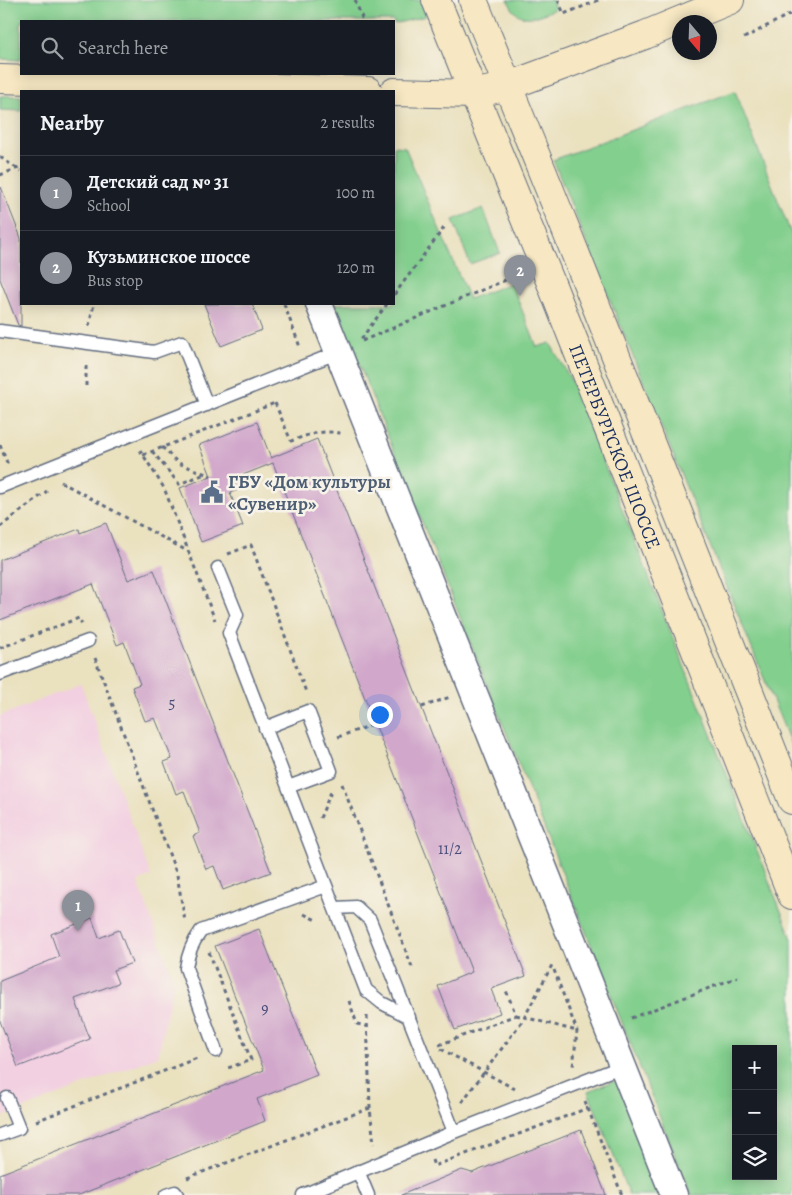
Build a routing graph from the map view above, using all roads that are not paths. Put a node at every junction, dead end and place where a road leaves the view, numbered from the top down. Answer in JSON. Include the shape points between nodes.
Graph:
{"nodes":[{"id":1,"x":436,"y":0,"type":"edge"},
{"id":2,"x":473,"y":0,"type":"edge"},
{"id":3,"x":730,"y":0,"type":"edge"},
{"id":4,"x":0,"y":80,"type":"edge"},
{"id":5,"x":508,"y":86,"type":"junction"},
{"id":6,"x":250,"y":90,"type":"edge"},
{"id":7,"x":395,"y":92,"type":"edge"},
{"id":8,"x":474,"y":94,"type":"junction"},
{"id":9,"x":319,"y":305,"type":"edge"},
{"id":10,"x":0,"y":331,"type":"edge"},
{"id":11,"x":338,"y":352,"type":"junction"},
{"id":12,"x":207,"y":405,"type":"junction"},
{"id":13,"x":0,"y":487,"type":"edge"},
{"id":14,"x":218,"y":568,"type":"dead end"},
{"id":15,"x":88,"y":641,"type":"road end"},
{"id":16,"x":0,"y":674,"type":"edge"},
{"id":17,"x":265,"y":728,"type":"junction"},
{"id":18,"x":288,"y":787,"type":"junction"},
{"id":19,"x":792,"y":800,"type":"edge"},
{"id":20,"x":326,"y":886,"type":"junction"},
{"id":21,"x":792,"y":895,"type":"edge"},
{"id":22,"x":335,"y":908,"type":"junction"},
{"id":23,"x":409,"y":1017,"type":"junction"},
{"id":24,"x":216,"y":1051,"type":"road end"},
{"id":25,"x":623,"y":1066,"type":"junction"},
{"id":26,"x":7,"y":1098,"type":"dead end"},
{"id":27,"x":454,"y":1132,"type":"junction"},
{"id":28,"x":0,"y":1135,"type":"edge"},
{"id":29,"x":358,"y":1171,"type":"junction"},
{"id":30,"x":166,"y":1195,"type":"edge"},
{"id":31,"x":177,"y":1195,"type":"edge"},
{"id":32,"x":303,"y":1195,"type":"edge"},
{"id":33,"x":368,"y":1195,"type":"edge"},
{"id":34,"x":674,"y":1195,"type":"edge"}],
"edges":[{"from":1,"to":8,"type":"main road","name":"ПЕТЕРБУРГСКОЕ ШОССЕ"},
{"from":2,"to":5,"type":"main road","name":"ПЕТЕРБУРГСКОЕ ШОССЕ"},
{"from":3,"to":5,"type":"main road"},
{"from":4,"to":6,"type":"main road"},
{"from":5,"to":8,"type":"main road"},
{"from":5,"to":19,"type":"main road","name":"ПЕТЕРБУРГСКОЕ ШОССЕ"},
{"from":7,"to":8,"type":"main road"},
{"from":8,"to":21,"type":"main road","name":"ПЕТЕРБУРГСКОЕ ШОССЕ"},
{"from":9,"to":11,"type":"street"},
{"from":10,"to":12,"type":"lane","via":[[154,352],[182,342]]},
{"from":11,"to":12,"type":"lane"},
{"from":11,"to":25,"type":"street"},
{"from":12,"to":13,"type":"lane"},
{"from":14,"to":17,"type":"lane","via":[[237,615],[229,632]]},
{"from":15,"to":16,"type":"lane"},
{"from":17,"to":18,"type":"lane"},
{"from":17,"to":18,"type":"lane","via":[[308,711],[321,743],[331,771]]},
{"from":18,"to":20,"type":"lane"},
{"from":20,"to":22,"type":"lane"},
{"from":20,"to":24,"type":"lane","via":[[201,931],[192,943],[186,968]]},
{"from":22,"to":23,"type":"lane","via":[[366,990],[382,1003]]},
{"from":22,"to":23,"type":"lane","via":[[356,907],[370,920]]},
{"from":23,"to":27,"type":"lane"},
{"from":25,"to":27,"type":"lane"},
{"from":25,"to":34,"type":"street"},
{"from":26,"to":28,"type":"lane","via":[[19,1128]]},
{"from":27,"to":29,"type":"lane"},
{"from":29,"to":32,"type":"lane"},
{"from":29,"to":33,"type":"lane"},
{"from":30,"to":31,"type":"lane","via":[[175,1192]]}]}
